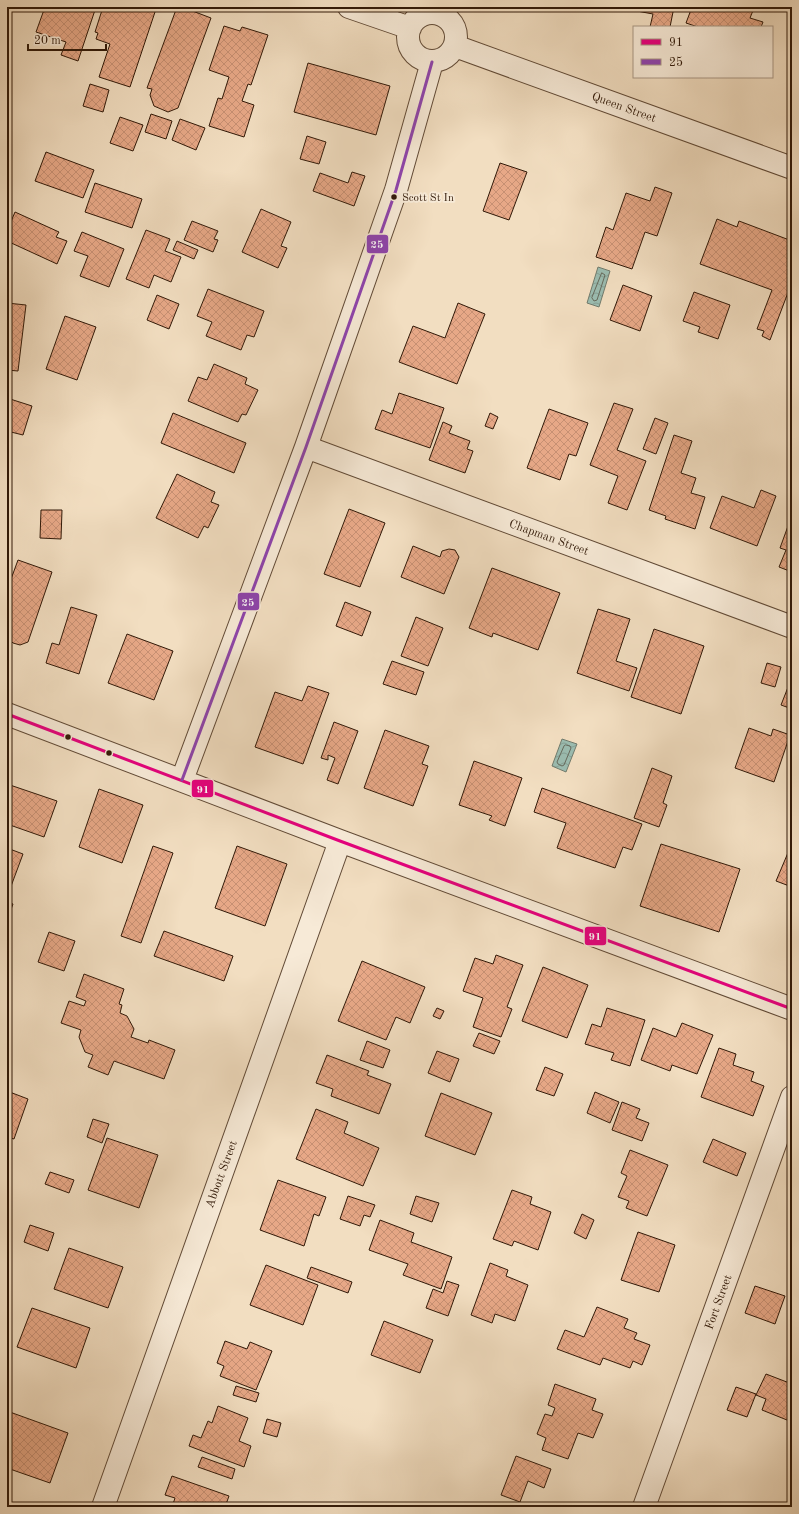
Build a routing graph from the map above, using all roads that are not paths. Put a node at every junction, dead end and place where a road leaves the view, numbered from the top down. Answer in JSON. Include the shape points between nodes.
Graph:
{"nodes":[{"id":1,"x":349,"y":7,"type":"edge"},
{"id":2,"x":435,"y":10,"type":"edge"},
{"id":3,"x":410,"y":28,"type":"junction"},
{"id":4,"x":455,"y":46,"type":"junction"},
{"id":5,"x":432,"y":62,"type":"junction"},
{"id":6,"x":792,"y":168,"type":"edge"},
{"id":7,"x":306,"y":447,"type":"junction"},
{"id":8,"x":792,"y":627,"type":"edge"},
{"id":9,"x":7,"y":714,"type":"edge"},
{"id":10,"x":182,"y":780,"type":"junction"},
{"id":11,"x":340,"y":841,"type":"junction"},
{"id":12,"x":792,"y":1009,"type":"edge"},
{"id":13,"x":792,"y":1097,"type":"edge"},
{"id":14,"x":103,"y":1507,"type":"edge"},
{"id":15,"x":644,"y":1507,"type":"edge"}],
"edges":[{"from":1,"to":3,"type":"street"},
{"from":2,"to":3,"type":"street","via":[[420,16]]},
{"from":2,"to":4,"type":"street","via":[[453,24],[457,39]]},
{"from":3,"to":5,"type":"street","via":[[408,36],[412,51],[424,61]]},
{"from":4,"to":5,"type":"street","via":[[444,59]]},
{"from":4,"to":6,"type":"street","name":"Queen Street"},
{"from":5,"to":7,"type":"street","via":[[396,190]]},
{"from":7,"to":8,"type":"street","name":"Chapman Street"},
{"from":7,"to":10,"type":"street"},
{"from":9,"to":10,"type":"street"},
{"from":10,"to":11,"type":"street"},
{"from":11,"to":12,"type":"street"},
{"from":11,"to":14,"type":"street","name":"Abbott Street"},
{"from":13,"to":15,"type":"street","name":"Fort Street"}]}
